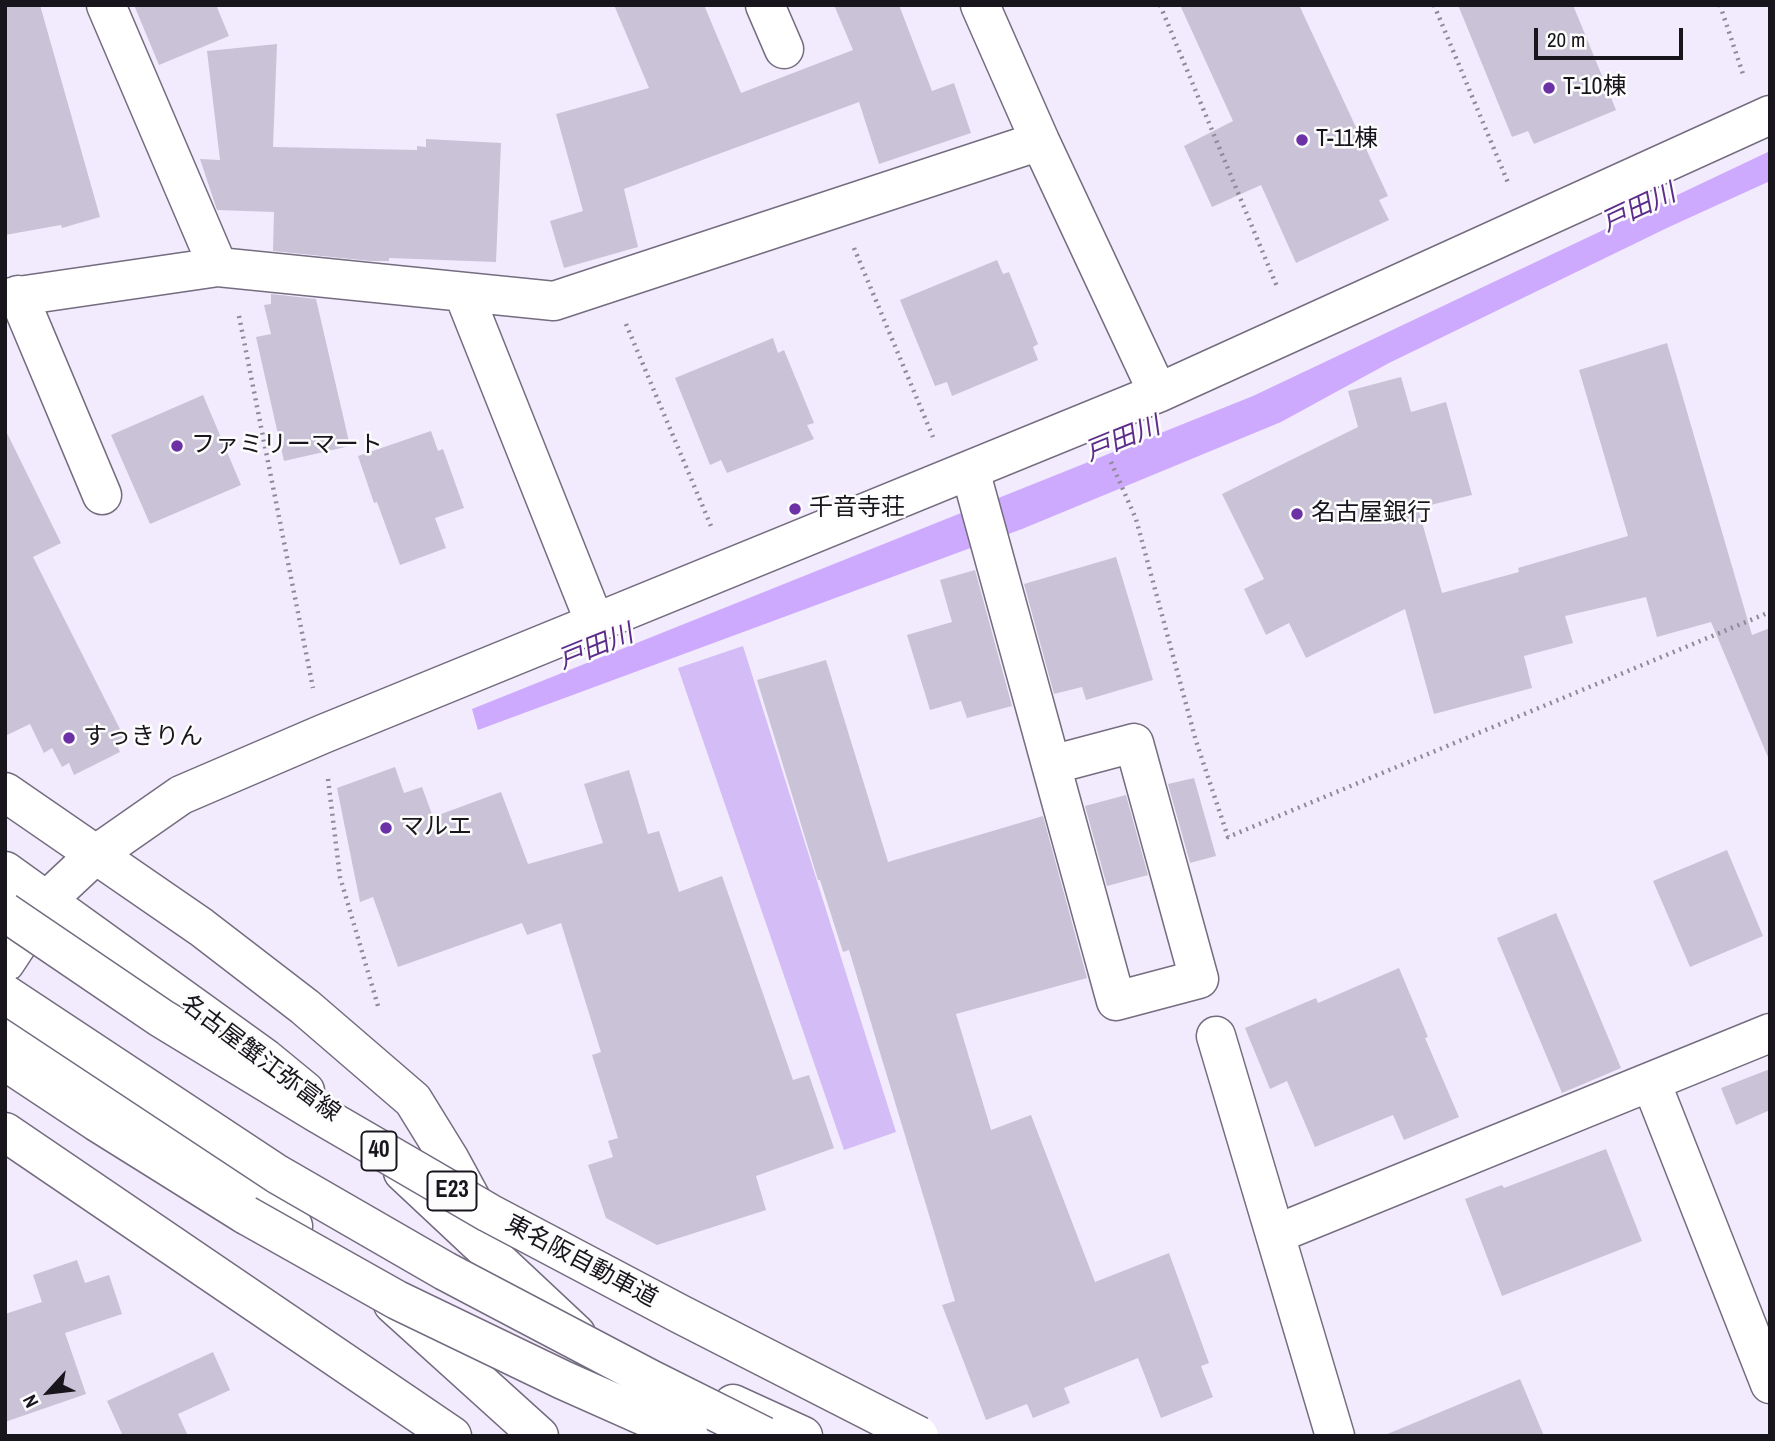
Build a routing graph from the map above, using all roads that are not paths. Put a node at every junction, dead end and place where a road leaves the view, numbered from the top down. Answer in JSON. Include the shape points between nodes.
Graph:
{"nodes":[{"id":1,"x":106,"y":5,"type":"edge"},
{"id":2,"x":765,"y":5,"type":"edge"},
{"id":3,"x":980,"y":5,"type":"edge"},
{"id":4,"x":784,"y":49,"type":"dead end"},
{"id":5,"x":1770,"y":115,"type":"edge"},
{"id":6,"x":1040,"y":141,"type":"junction"},
{"id":7,"x":218,"y":267,"type":"junction"},
{"id":8,"x":463,"y":292,"type":"junction"},
{"id":9,"x":12,"y":297,"type":"edge"},
{"id":10,"x":1158,"y":393,"type":"junction"},
{"id":11,"x":975,"y":486,"type":"junction"},
{"id":12,"x":102,"y":495,"type":"dead end"},
{"id":13,"x":595,"y":623,"type":"junction"},
{"id":14,"x":1051,"y":765,"type":"junction"},
{"id":15,"x":5,"y":792,"type":"edge"},
{"id":16,"x":95,"y":855,"type":"junction"},
{"id":17,"x":5,"y":871,"type":"edge"},
{"id":18,"x":46,"y":901,"type":"junction"},
{"id":19,"x":5,"y":912,"type":"edge"},
{"id":20,"x":5,"y":962,"type":"edge"},
{"id":21,"x":5,"y":994,"type":"edge"},
{"id":22,"x":5,"y":1033,"type":"edge"},
{"id":23,"x":1770,"y":1033,"type":"edge"},
{"id":24,"x":1216,"y":1036,"type":"dead end"},
{"id":25,"x":5,"y":1062,"type":"edge"},
{"id":26,"x":1651,"y":1082,"type":"junction"},
{"id":27,"x":5,"y":1132,"type":"edge"},
{"id":28,"x":1276,"y":1234,"type":"junction"},
{"id":29,"x":511,"y":1272,"type":"junction"},
{"id":30,"x":614,"y":1370,"type":"junction"},
{"id":31,"x":1770,"y":1384,"type":"edge"},
{"id":32,"x":452,"y":1436,"type":"edge"},
{"id":33,"x":540,"y":1436,"type":"edge"},
{"id":34,"x":686,"y":1436,"type":"edge"},
{"id":35,"x":764,"y":1436,"type":"edge"},
{"id":36,"x":803,"y":1436,"type":"edge"},
{"id":37,"x":919,"y":1436,"type":"edge"},
{"id":38,"x":1335,"y":1436,"type":"edge"}],
"edges":[{"from":1,"to":7,"type":"main road"},
{"from":2,"to":4,"type":"main road"},
{"from":3,"to":6,"type":"main road"},
{"from":5,"to":10,"type":"main road"},
{"from":6,"to":8,"type":"main road","via":[[554,301]]},
{"from":6,"to":10,"type":"main road"},
{"from":7,"to":8,"type":"main road"},
{"from":7,"to":9,"type":"main road"},
{"from":8,"to":13,"type":"main road"},
{"from":9,"to":12,"type":"main road"},
{"from":10,"to":11,"type":"main road"},
{"from":11,"to":13,"type":"main road"},
{"from":11,"to":14,"type":"main road"},
{"from":13,"to":16,"type":"main road","via":[[181,795]]},
{"from":14,"to":14,"type":"main road","via":[[1116,1001],[1199,979],[1134,743]]},
{"from":15,"to":16,"type":"main road"},
{"from":16,"to":18,"type":"main road"},
{"from":16,"to":29,"type":"main road","via":[[201,927],[305,1007],[413,1100]]},
{"from":17,"to":18,"type":"main road","name":"名古屋蟹江弥富線","number":"40"},
{"from":18,"to":20,"type":"main road"},
{"from":18,"to":29,"type":"main road","name":"名古屋蟹江弥富線","number":"40","via":[[266,1059],[393,1163]]},
{"from":19,"to":37,"type":"main road","name":"東名阪自動車道","number":"E23","bridge":true,"via":[[161,1018],[489,1213]]},
{"from":21,"to":35,"type":"main road","bridge":true,"via":[[277,1174],[445,1271]]},
{"from":22,"to":33,"type":"main road","via":[[194,1154],[304,1234],[412,1320]]},
{"from":23,"to":26,"type":"main road"},
{"from":24,"to":28,"type":"main road"},
{"from":25,"to":34,"type":"main road","bridge":true,"via":[[246,1215],[397,1300]]},
{"from":26,"to":28,"type":"main road"},
{"from":26,"to":31,"type":"main road"},
{"from":27,"to":32,"type":"main road"},
{"from":28,"to":38,"type":"main road"},
{"from":29,"to":30,"type":"main road","name":"名古屋蟹江弥富線","number":"40"},
{"from":30,"to":34,"type":"main road","name":"名古屋蟹江弥富線","number":"40"},
{"from":30,"to":36,"type":"main road","via":[[689,1387]]}]}
